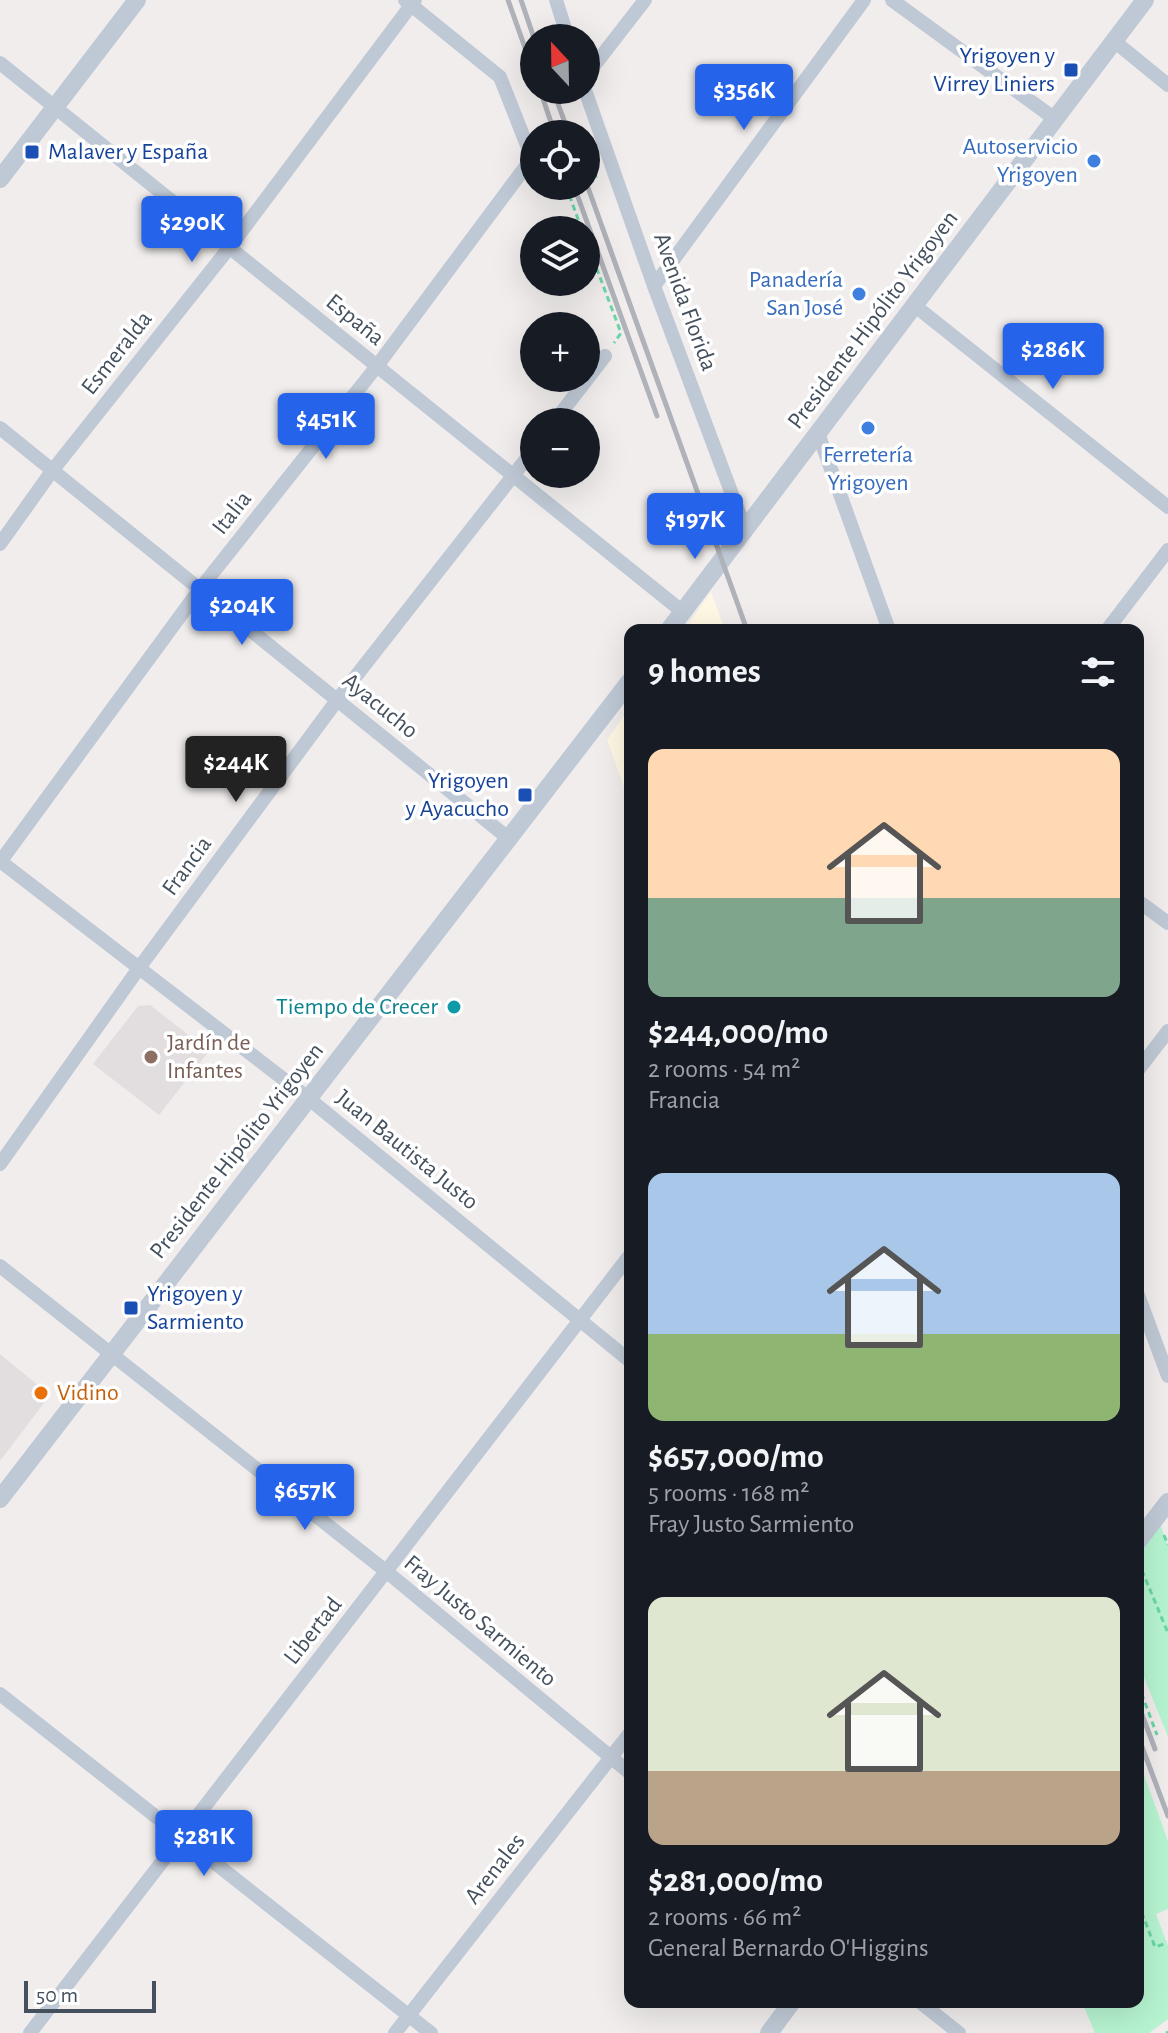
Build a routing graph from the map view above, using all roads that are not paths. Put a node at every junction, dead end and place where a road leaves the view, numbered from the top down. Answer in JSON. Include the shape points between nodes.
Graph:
{"nodes":[{"id":1,"x":137,"y":0,"type":"edge"},
{"id":2,"x":556,"y":0,"type":"edge"},
{"id":3,"x":645,"y":0,"type":"edge"},
{"id":4,"x":864,"y":0,"type":"edge"},
{"id":5,"x":892,"y":0,"type":"edge"},
{"id":6,"x":1145,"y":0,"type":"edge"},
{"id":7,"x":411,"y":2,"type":"edge"},
{"id":8,"x":564,"y":24,"type":"edge"},
{"id":9,"x":1114,"y":41,"type":"junction"},
{"id":10,"x":600,"y":58,"type":"edge"},
{"id":11,"x":0,"y":63,"type":"edge"},
{"id":12,"x":1168,"y":85,"type":"edge"},
{"id":13,"x":590,"y":104,"type":"edge"},
{"id":14,"x":56,"y":107,"type":"junction"},
{"id":15,"x":1055,"y":119,"type":"junction"},
{"id":16,"x":0,"y":179,"type":"edge"},
{"id":17,"x":229,"y":248,"type":"junction"},
{"id":18,"x":654,"y":286,"type":"junction"},
{"id":19,"x":914,"y":305,"type":"junction"},
{"id":20,"x":605,"y":356,"type":"road end"},
{"id":21,"x":377,"y":366,"type":"junction"},
{"id":22,"x":565,"y":408,"type":"edge"},
{"id":23,"x":0,"y":428,"type":"edge"},
{"id":24,"x":818,"y":433,"type":"junction"},
{"id":25,"x":520,"y":468,"type":"edge"},
{"id":26,"x":52,"y":471,"type":"junction"},
{"id":27,"x":514,"y":476,"type":"junction"},
{"id":28,"x":1168,"y":507,"type":"edge"},
{"id":29,"x":745,"y":529,"type":"junction"},
{"id":30,"x":0,"y":544,"type":"edge"},
{"id":31,"x":1168,"y":550,"type":"edge"},
{"id":32,"x":200,"y":589,"type":"junction"},
{"id":33,"x":683,"y":612,"type":"junction"},
{"id":34,"x":674,"y":624,"type":"edge"},
{"id":35,"x":887,"y":624,"type":"edge"},
{"id":36,"x":1112,"y":624,"type":"edge"},
{"id":37,"x":624,"y":689,"type":"edge"},
{"id":38,"x":338,"y":699,"type":"junction"},
{"id":39,"x":508,"y":838,"type":"junction"},
{"id":40,"x":0,"y":861,"type":"edge"},
{"id":41,"x":1144,"y":905,"type":"edge"},
{"id":42,"x":1168,"y":923,"type":"edge"},
{"id":43,"x":139,"y":968,"type":"junction"},
{"id":44,"x":1168,"y":1031,"type":"edge"},
{"id":45,"x":1144,"y":1062,"type":"edge"},
{"id":46,"x":308,"y":1098,"type":"junction"},
{"id":47,"x":0,"y":1164,"type":"edge"},
{"id":48,"x":624,"y":1263,"type":"edge"},
{"id":49,"x":0,"y":1266,"type":"edge"},
{"id":50,"x":1144,"y":1311,"type":"edge"},
{"id":51,"x":579,"y":1320,"type":"junction"},
{"id":52,"x":111,"y":1354,"type":"junction"},
{"id":53,"x":624,"y":1356,"type":"edge"},
{"id":54,"x":1168,"y":1376,"type":"edge"},
{"id":55,"x":0,"y":1499,"type":"edge"},
{"id":56,"x":1168,"y":1502,"type":"edge"},
{"id":57,"x":1144,"y":1533,"type":"edge"},
{"id":58,"x":387,"y":1572,"type":"junction"},
{"id":59,"x":0,"y":1694,"type":"edge"},
{"id":60,"x":624,"y":1741,"type":"edge"},
{"id":61,"x":611,"y":1758,"type":"junction"},
{"id":62,"x":624,"y":1768,"type":"edge"},
{"id":63,"x":182,"y":1836,"type":"junction"},
{"id":64,"x":788,"y":2008,"type":"edge"},
{"id":65,"x":928,"y":2008,"type":"edge"},
{"id":66,"x":409,"y":2015,"type":"junction"},
{"id":67,"x":30,"y":2033,"type":"edge"},
{"id":68,"x":395,"y":2033,"type":"edge"},
{"id":69,"x":431,"y":2033,"type":"edge"},
{"id":70,"x":769,"y":2033,"type":"edge"},
{"id":71,"x":959,"y":2033,"type":"edge"}],
"edges":[{"from":1,"to":14,"type":"street"},
{"from":2,"to":8,"type":"street"},
{"from":3,"to":10,"type":"street"},
{"from":4,"to":18,"type":"street"},
{"from":5,"to":15,"type":"street"},
{"from":6,"to":9,"type":"street","name":"Presidente Hipólito Yrigoyen"},
{"from":7,"to":17,"type":"street","name":"Esmeralda"},
{"from":7,"to":21,"type":"street","name":"Italia","via":[[500,77],[532,158]]},
{"from":9,"to":12,"type":"street"},
{"from":9,"to":15,"type":"street","name":"Presidente Hipólito Yrigoyen"},
{"from":11,"to":14,"type":"street","name":"España"},
{"from":13,"to":18,"type":"street","name":"Avenida Florida"},
{"from":14,"to":16,"type":"street"},
{"from":14,"to":17,"type":"street","name":"España"},
{"from":15,"to":19,"type":"street","name":"Presidente Hipólito Yrigoyen"},
{"from":17,"to":21,"type":"street","name":"España"},
{"from":17,"to":26,"type":"street","name":"Esmeralda"},
{"from":18,"to":29,"type":"street","name":"Avenida Florida"},
{"from":19,"to":24,"type":"street","name":"Presidente Hipólito Yrigoyen"},
{"from":19,"to":28,"type":"street"},
{"from":20,"to":22,"type":"street"},
{"from":21,"to":27,"type":"street","name":"España"},
{"from":21,"to":32,"type":"street","name":"Italia"},
{"from":23,"to":26,"type":"street","name":"Ayacucho"},
{"from":24,"to":29,"type":"street","name":"Presidente Hipólito Yrigoyen"},
{"from":24,"to":35,"type":"street"},
{"from":25,"to":27,"type":"street","name":"Francia"},
{"from":26,"to":30,"type":"street","name":"Esmeralda"},
{"from":26,"to":32,"type":"street","name":"Ayacucho"},
{"from":27,"to":33,"type":"street","name":"España"},
{"from":27,"to":38,"type":"street","name":"Francia"},
{"from":29,"to":33,"type":"street","name":"Presidente Hipólito Yrigoyen"},
{"from":31,"to":36,"type":"street"},
{"from":32,"to":38,"type":"street","name":"Ayacucho"},
{"from":32,"to":40,"type":"street","name":"Italia"},
{"from":33,"to":34,"type":"street","name":"Presidente Hipólito Yrigoyen"},
{"from":37,"to":39,"type":"street","name":"Presidente Hipólito Yrigoyen"},
{"from":38,"to":39,"type":"street","name":"Ayacucho"},
{"from":38,"to":43,"type":"street","name":"Francia"},
{"from":39,"to":46,"type":"street","name":"Presidente Hipólito Yrigoyen"},
{"from":40,"to":43,"type":"street","name":"Juan Bautista Justo"},
{"from":41,"to":42,"type":"street"},
{"from":43,"to":46,"type":"street","name":"Juan Bautista Justo"},
{"from":43,"to":47,"type":"street","name":"Francia"},
{"from":44,"to":45,"type":"street"},
{"from":46,"to":51,"type":"street","name":"Juan Bautista Justo"},
{"from":46,"to":52,"type":"street","name":"Presidente Hipólito Yrigoyen"},
{"from":48,"to":51,"type":"street","name":"Libertad"},
{"from":49,"to":52,"type":"street","name":"Fray Justo Sarmiento"},
{"from":50,"to":54,"type":"street"},
{"from":51,"to":53,"type":"street","name":"Juan Bautista Justo"},
{"from":51,"to":58,"type":"street","name":"Libertad"},
{"from":52,"to":55,"type":"street","name":"Presidente Hipólito Yrigoyen"},
{"from":52,"to":58,"type":"street","name":"Fray Justo Sarmiento"},
{"from":56,"to":57,"type":"street"},
{"from":58,"to":61,"type":"street","name":"Fray Justo Sarmiento"},
{"from":58,"to":63,"type":"street","name":"Libertad"},
{"from":59,"to":63,"type":"street"},
{"from":60,"to":61,"type":"street","name":"Arenales"},
{"from":61,"to":62,"type":"street","name":"Fray Justo Sarmiento"},
{"from":61,"to":66,"type":"street","name":"Arenales"},
{"from":63,"to":66,"type":"street"},
{"from":63,"to":67,"type":"street","name":"Libertad"},
{"from":64,"to":70,"type":"street"},
{"from":65,"to":71,"type":"street"},
{"from":66,"to":68,"type":"street","name":"Arenales"},
{"from":66,"to":69,"type":"street"}]}
